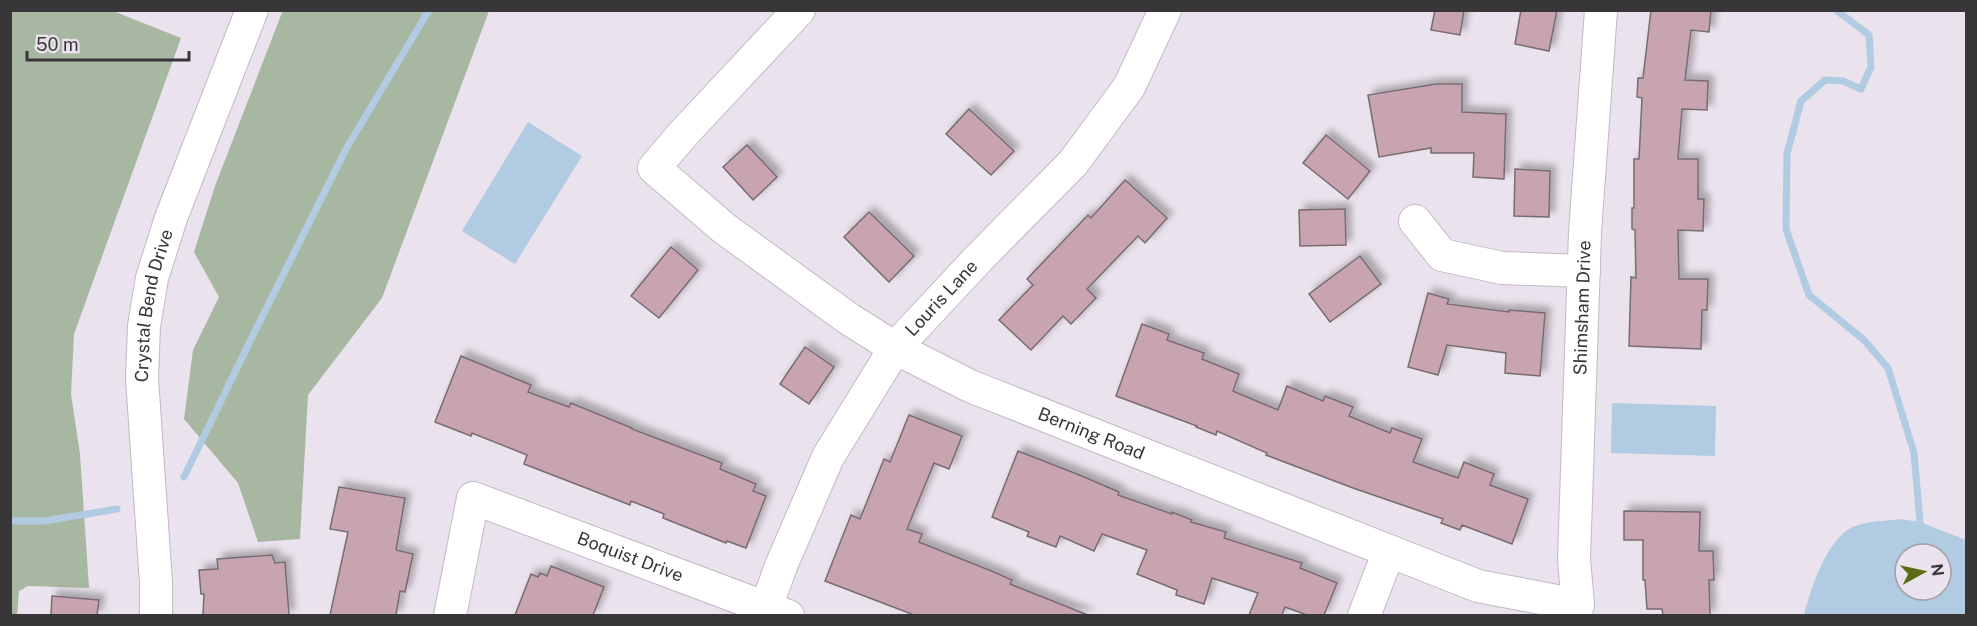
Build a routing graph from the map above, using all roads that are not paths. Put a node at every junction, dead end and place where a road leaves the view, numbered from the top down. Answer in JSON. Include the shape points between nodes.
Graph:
{"nodes":[{"id":1,"x":252,"y":10,"type":"edge"},
{"id":2,"x":799,"y":10,"type":"edge"},
{"id":3,"x":1164,"y":10,"type":"edge"},
{"id":4,"x":1601,"y":10,"type":"edge"},
{"id":5,"x":1415,"y":221,"type":"dead end"},
{"id":6,"x":1584,"y":271,"type":"junction"},
{"id":7,"x":895,"y":348,"type":"junction"},
{"id":8,"x":1389,"y":551,"type":"junction"},
{"id":9,"x":1578,"y":605,"type":"joint"},
{"id":10,"x":772,"y":613,"type":"edge"},
{"id":11,"x":156,"y":615,"type":"edge"},
{"id":12,"x":450,"y":615,"type":"edge"},
{"id":13,"x":1364,"y":615,"type":"edge"}],
"edges":[{"from":1,"to":11,"type":"street","name":"Crystal Bend Drive","via":[[171,218],[152,278],[144,326],[141,378]]},
{"from":2,"to":7,"type":"street","name":"Berning Road","via":[[655,167],[724,229]]},
{"from":3,"to":7,"type":"street","name":"Louris Lane","via":[[1129,87],[1073,163]]},
{"from":4,"to":6,"type":"street","name":"Shimsham Drive"},
{"from":5,"to":6,"type":"street","via":[[1442,255],[1502,268]]},
{"from":6,"to":9,"type":"street","name":"Shimsham Drive","via":[[1574,559]]},
{"from":7,"to":8,"type":"street","name":"Berning Road","via":[[970,386]]},
{"from":7,"to":10,"type":"street","name":"Louris Lane","via":[[828,457],[781,567]]},
{"from":8,"to":9,"type":"street","name":"Berning Road","via":[[1478,586]]},
{"from":8,"to":13,"type":"street"},
{"from":10,"to":12,"type":"street","name":"Boquist Drive","via":[[473,498]]}]}
